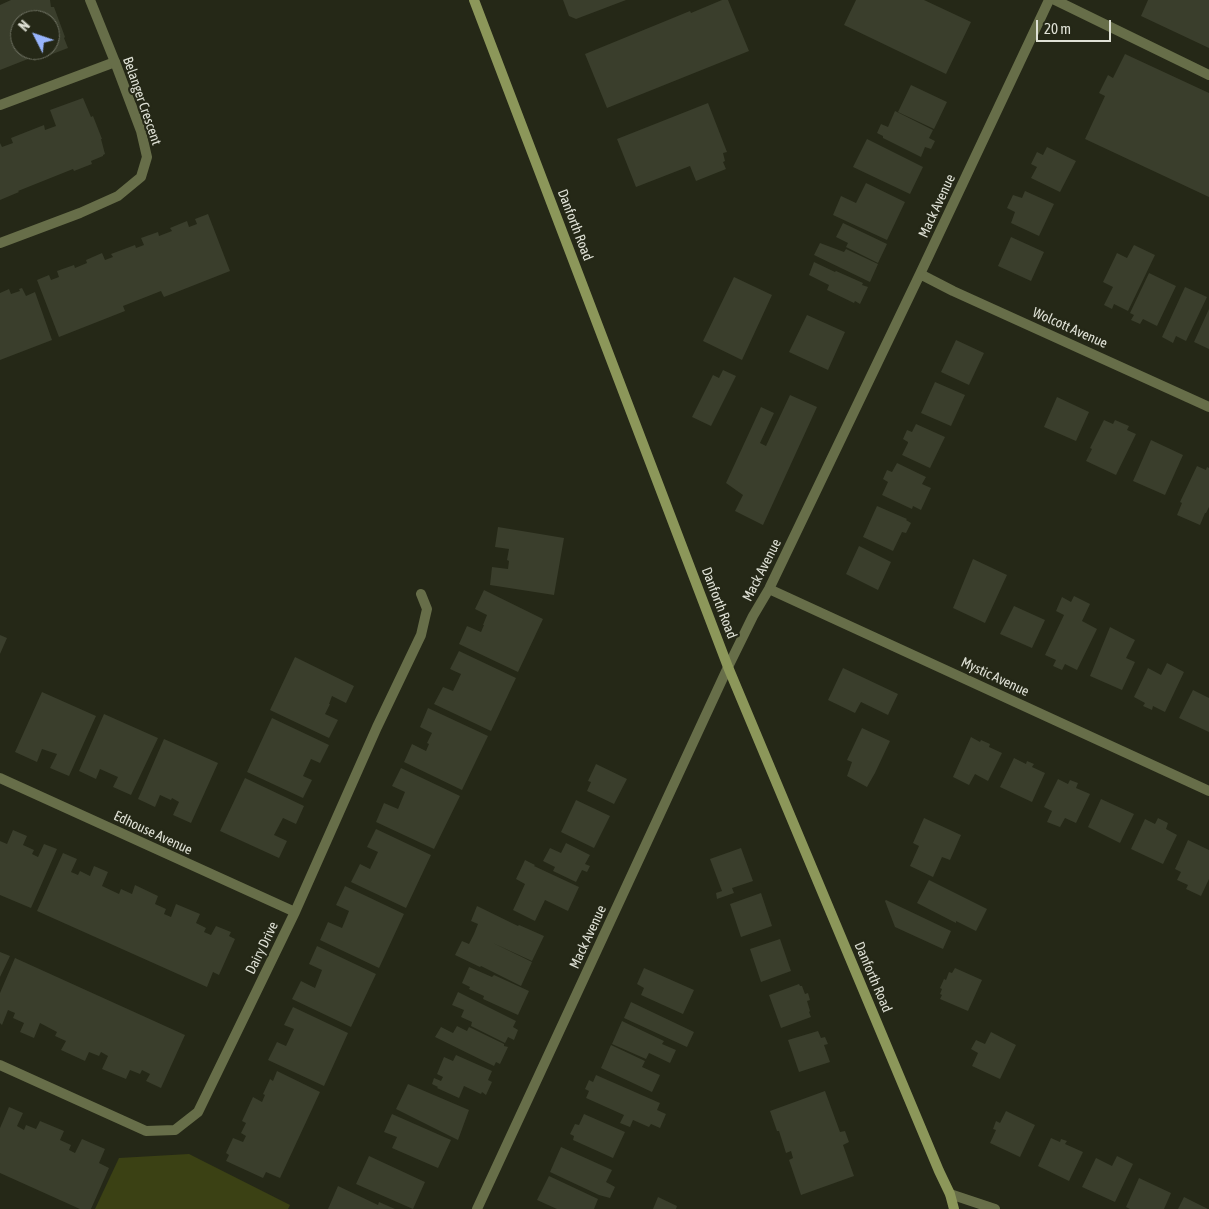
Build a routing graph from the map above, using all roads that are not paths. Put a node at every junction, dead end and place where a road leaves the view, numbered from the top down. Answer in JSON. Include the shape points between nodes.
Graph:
{"nodes":[{"id":1,"x":90,"y":0,"type":"edge"},
{"id":2,"x":474,"y":0,"type":"edge"},
{"id":3,"x":1049,"y":0,"type":"edge"},
{"id":4,"x":1055,"y":0,"type":"edge"},
{"id":5,"x":115,"y":62,"type":"junction"},
{"id":6,"x":1209,"y":75,"type":"edge"},
{"id":7,"x":0,"y":105,"type":"edge"},
{"id":8,"x":0,"y":243,"type":"edge"},
{"id":9,"x":920,"y":274,"type":"junction"},
{"id":10,"x":1209,"y":407,"type":"edge"},
{"id":11,"x":769,"y":589,"type":"junction"},
{"id":12,"x":421,"y":594,"type":"dead end"},
{"id":13,"x":728,"y":667,"type":"junction"},
{"id":14,"x":0,"y":778,"type":"edge"},
{"id":15,"x":1209,"y":791,"type":"edge"},
{"id":16,"x":295,"y":912,"type":"junction"},
{"id":17,"x":0,"y":1066,"type":"edge"},
{"id":18,"x":950,"y":1194,"type":"junction"},
{"id":19,"x":477,"y":1209,"type":"edge"},
{"id":20,"x":954,"y":1209,"type":"edge"},
{"id":21,"x":995,"y":1209,"type":"edge"}],
"edges":[{"from":1,"to":5,"type":"street","name":"Belanger Crescent"},
{"from":2,"to":13,"type":"main road","name":"Danforth Road"},
{"from":3,"to":9,"type":"street","name":"Mack Avenue"},
{"from":4,"to":6,"type":"street"},
{"from":5,"to":7,"type":"street"},
{"from":5,"to":8,"type":"street","name":"Belanger Crescent","via":[[141,131],[146,157],[141,177],[118,196]]},
{"from":9,"to":10,"type":"street","name":"Wolcott Avenue"},
{"from":9,"to":11,"type":"street","name":"Mack Avenue"},
{"from":11,"to":13,"type":"street","name":"Mack Avenue"},
{"from":11,"to":15,"type":"street","name":"Mystic Avenue"},
{"from":12,"to":16,"type":"street","name":"Dairy Drive","via":[[427,609],[421,635]]},
{"from":13,"to":18,"type":"main road","name":"Danforth Road"},
{"from":13,"to":19,"type":"street","name":"Mack Avenue"},
{"from":14,"to":16,"type":"street","name":"Edhouse Avenue"},
{"from":16,"to":17,"type":"street","name":"Dairy Drive","via":[[198,1112],[175,1130],[146,1131]]},
{"from":18,"to":20,"type":"main road","name":"Danforth Road"},
{"from":18,"to":21,"type":"street"}]}
